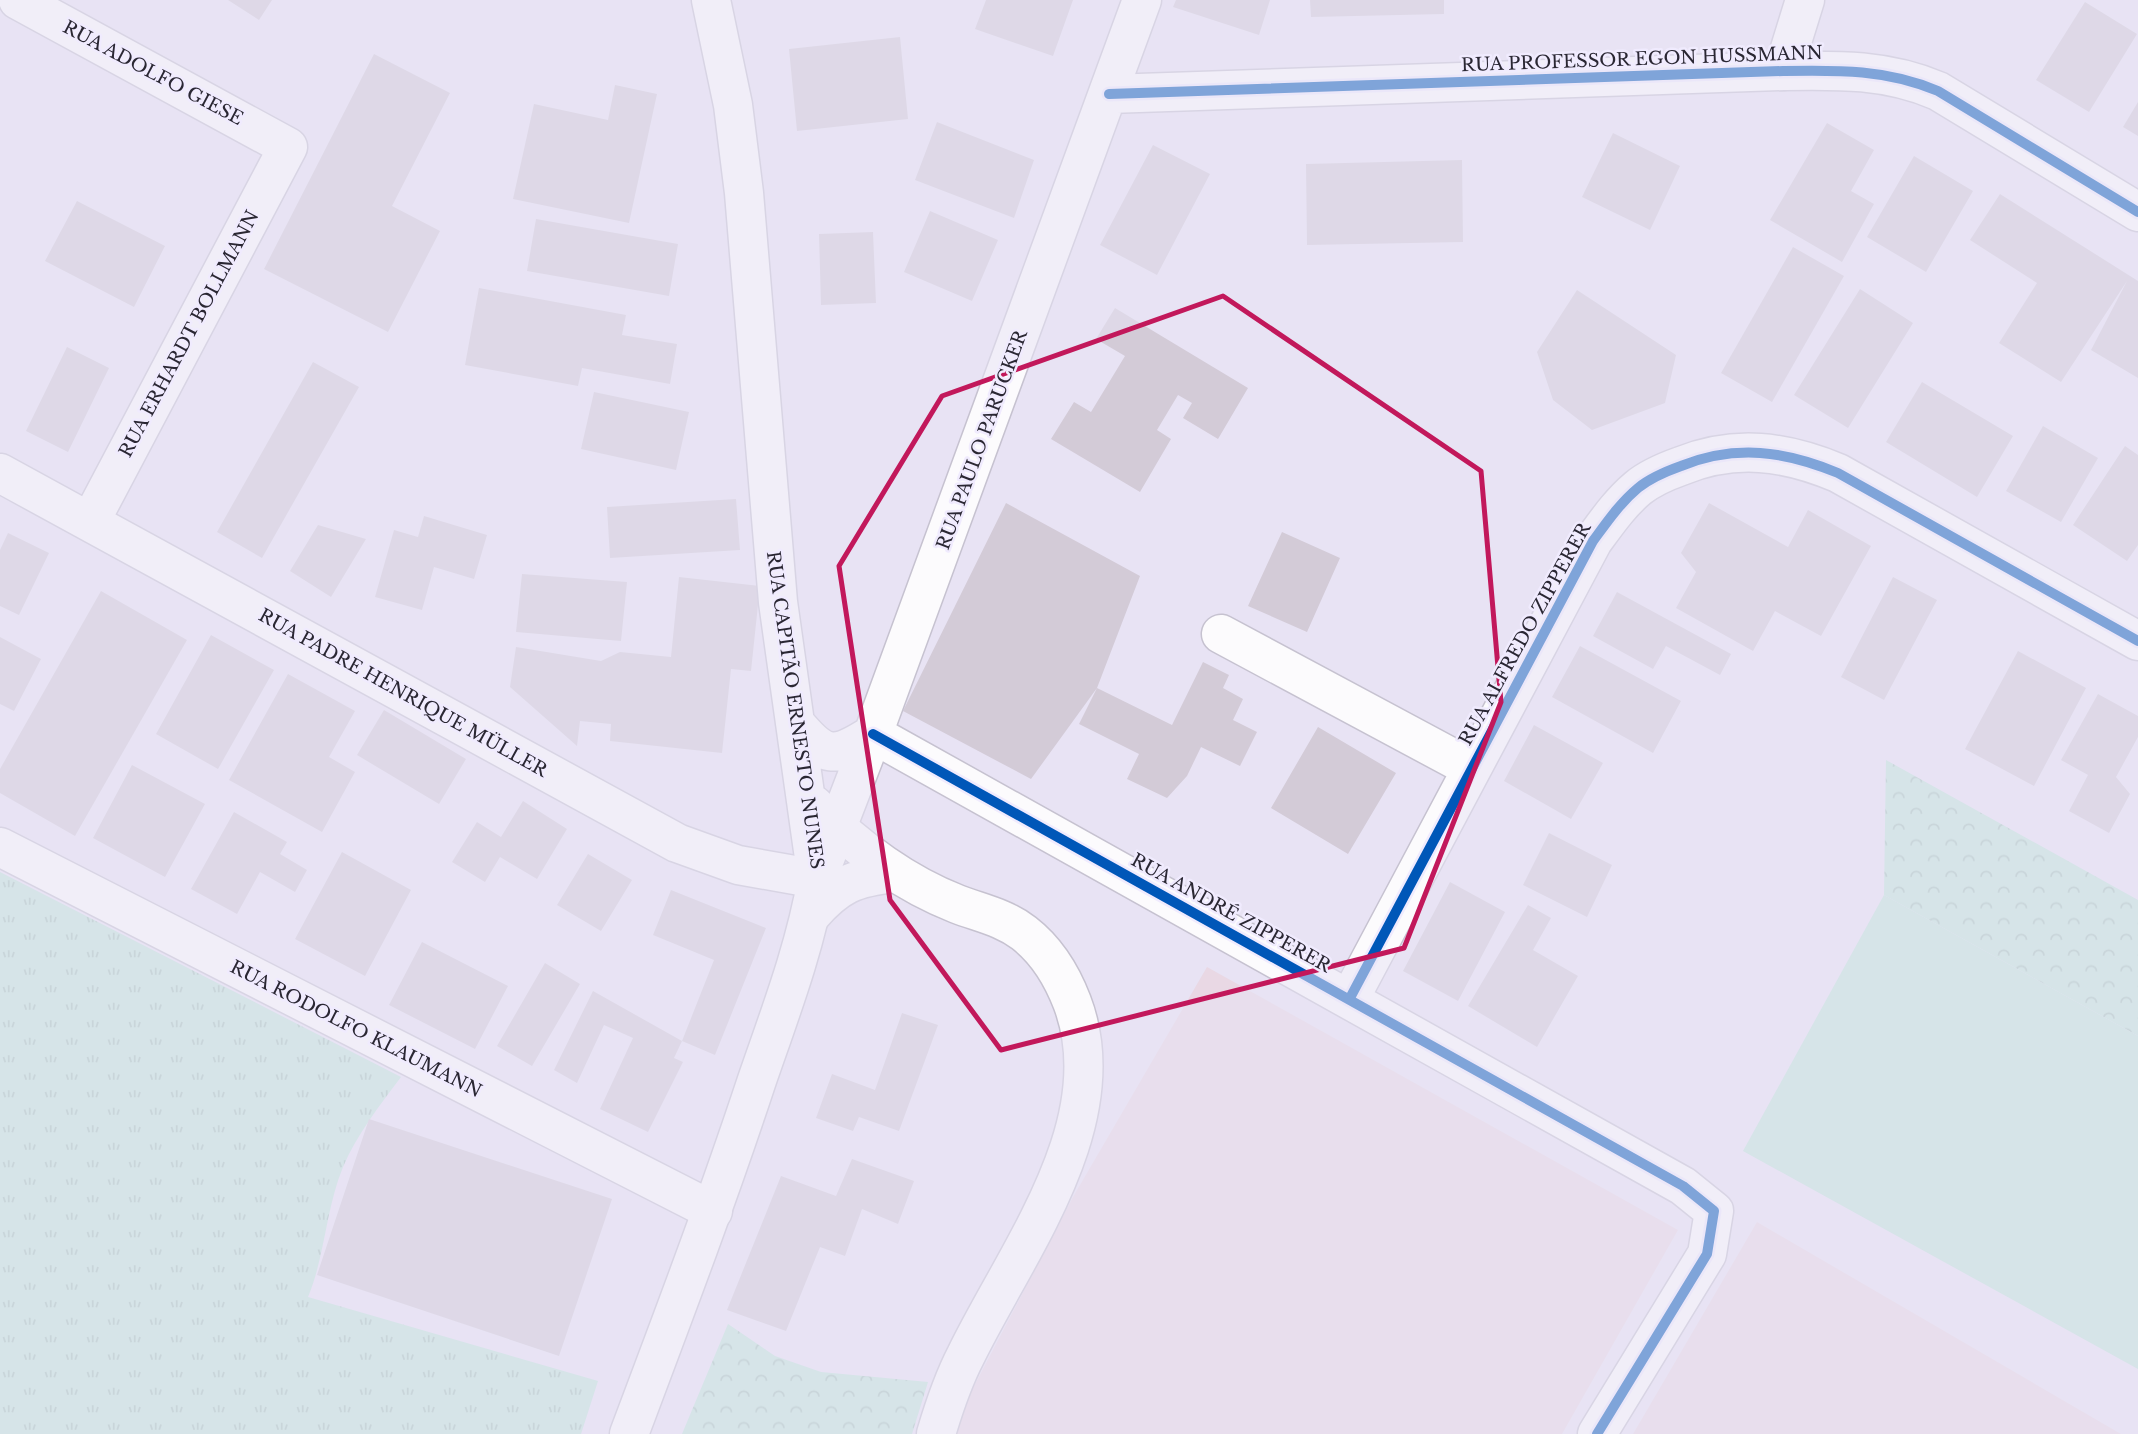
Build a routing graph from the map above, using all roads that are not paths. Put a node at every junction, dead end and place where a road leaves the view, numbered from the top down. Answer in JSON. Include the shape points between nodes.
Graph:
{"nodes":[{"id":1,"x":18,"y":0,"type":"edge"},
{"id":2,"x":711,"y":0,"type":"edge"},
{"id":3,"x":1142,"y":0,"type":"edge"},
{"id":4,"x":1805,"y":0,"type":"edge"},
{"id":5,"x":1783,"y":71,"type":"junction"},
{"id":6,"x":1109,"y":94,"type":"junction"},
{"id":7,"x":288,"y":147,"type":"joint"},
{"id":8,"x":2138,"y":212,"type":"edge"},
{"id":9,"x":0,"y":473,"type":"edge"},
{"id":10,"x":90,"y":522,"type":"junction"},
{"id":11,"x":1221,"y":634,"type":"dead end"},
{"id":12,"x":2138,"y":641,"type":"edge"},
{"id":13,"x":795,"y":723,"type":"junction"},
{"id":14,"x":873,"y":734,"type":"junction"},
{"id":15,"x":1471,"y":768,"type":"junction"},
{"id":16,"x":803,"y":794,"type":"junction"},
{"id":17,"x":836,"y":827,"type":"junction"},
{"id":18,"x":0,"y":847,"type":"edge"},
{"id":19,"x":894,"y":873,"type":"junction"},
{"id":20,"x":814,"y":897,"type":"junction"},
{"id":21,"x":1350,"y":998,"type":"junction"},
{"id":22,"x":713,"y":1211,"type":"junction"},
{"id":23,"x":629,"y":1434,"type":"edge"},
{"id":24,"x":936,"y":1434,"type":"edge"},
{"id":25,"x":1597,"y":1434,"type":"edge"}],
"edges":[{"from":1,"to":7,"type":"street","name":"RUA ADOLFO GIESE"},
{"from":2,"to":13,"type":"street","name":"RUA CAPITÃO ERNESTO NUNES","via":[[733,105],[744,194],[778,602]]},
{"from":3,"to":6,"type":"street","name":"RUA PAULO PARUCKER"},
{"from":4,"to":5,"type":"street"},
{"from":5,"to":6,"type":"street","name":"RUA PROFESSOR EGON HUSSMANN"},
{"from":5,"to":8,"type":"street","name":"RUA PROFESSOR EGON HUSSMANN","via":[[1841,69],[1909,78]]},
{"from":6,"to":14,"type":"street","name":"RUA PAULO PARUCKER"},
{"from":7,"to":10,"type":"street","name":"RUA ERHARDT BOLLMANN"},
{"from":9,"to":10,"type":"street","name":"RUA PADRE HENRIQUE MÜLLER"},
{"from":10,"to":20,"type":"street","name":"RUA PADRE HENRIQUE MÜLLER","via":[[677,844]]},
{"from":11,"to":15,"type":"street"},
{"from":12,"to":15,"type":"street","name":"RUA ALFREDO ZIPPERER","via":[[1838,473],[1780,453],[1743,450],[1701,458],[1640,486],[1615,511],[1574,574]]},
{"from":13,"to":14,"type":"street","via":[[815,746],[833,754]]},
{"from":13,"to":16,"type":"street","name":"RUA CAPITÃO ERNESTO NUNES"},
{"from":14,"to":17,"type":"street","name":"RUA PAULO PARUCKER"},
{"from":14,"to":21,"type":"street","name":"RUA ANDRÉ ZIPPERER"},
{"from":15,"to":21,"type":"street","name":"RUA ALFREDO ZIPPERER"},
{"from":16,"to":17,"type":"street"},
{"from":16,"to":20,"type":"street","name":"RUA CAPITÃO ERNESTO NUNES"},
{"from":17,"to":19,"type":"street"},
{"from":17,"to":20,"type":"street","name":"RUA PAULO PARUCKER"},
{"from":18,"to":22,"type":"street","name":"RUA RODOLFO KLAUMANN"},
{"from":19,"to":20,"type":"street","via":[[863,877]]},
{"from":19,"to":24,"type":"street","via":[[956,904],[999,917],[1025,933],[1065,983],[1078,1018],[1084,1062],[1079,1111],[1066,1158],[965,1356]]},
{"from":20,"to":22,"type":"street","name":"RUA CAPITÃO ERNESTO NUNES"},
{"from":21,"to":25,"type":"street","name":"RUA ANDRÉ ZIPPERER","via":[[1683,1186],[1714,1211],[1707,1254]]},
{"from":22,"to":23,"type":"street","name":"RUA CAPITÃO ERNESTO NUNES"}]}
